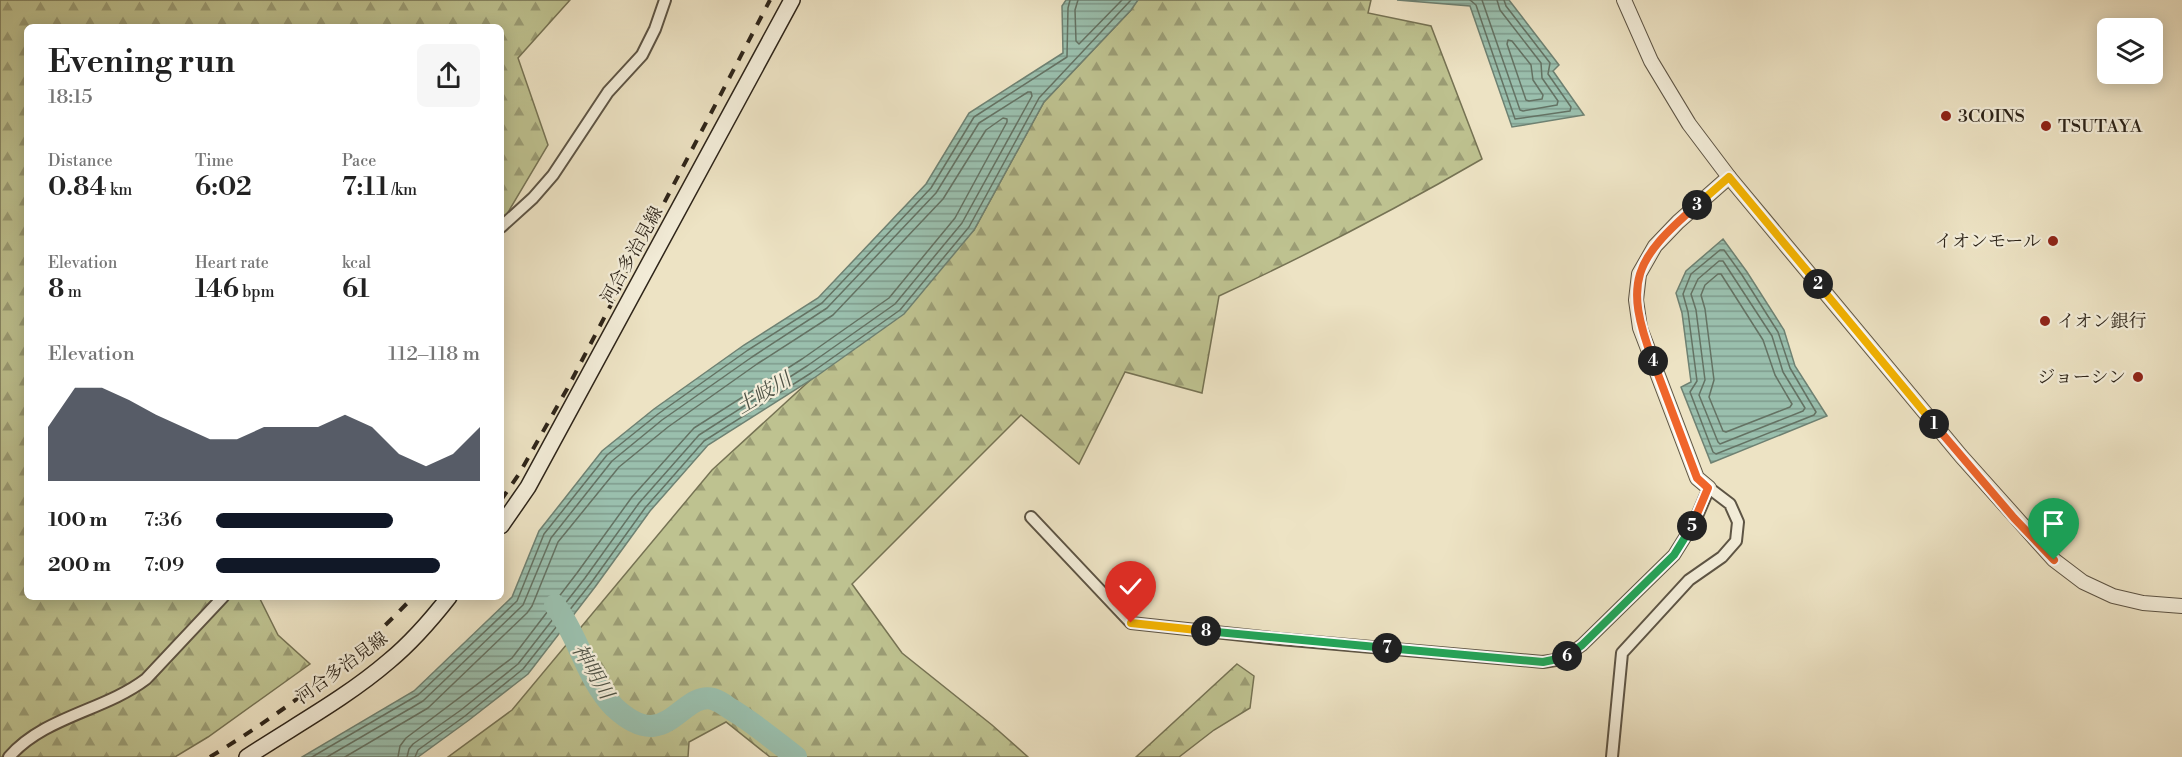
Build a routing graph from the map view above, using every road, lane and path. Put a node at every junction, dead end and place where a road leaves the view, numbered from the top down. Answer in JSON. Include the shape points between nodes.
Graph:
{"nodes":[{"id":1,"x":665,"y":0,"type":"edge"},
{"id":2,"x":792,"y":0,"type":"edge"},
{"id":3,"x":1624,"y":0,"type":"edge"},
{"id":4,"x":1729,"y":177,"type":"junction"},
{"id":5,"x":504,"y":223,"type":"edge"},
{"id":6,"x":1708,"y":488,"type":"junction"},
{"id":7,"x":1031,"y":517,"type":"dead end"},
{"id":8,"x":504,"y":522,"type":"edge"},
{"id":9,"x":220,"y":600,"type":"edge"},
{"id":10,"x":447,"y":600,"type":"edge"},
{"id":11,"x":2182,"y":606,"type":"edge"},
{"id":12,"x":9,"y":757,"type":"edge"},
{"id":13,"x":247,"y":757,"type":"edge"},
{"id":14,"x":1612,"y":757,"type":"edge"}],
"edges":[{"from":1,"to":5,"type":"street","via":[[642,55],[608,92],[553,175]]},
{"from":2,"to":8,"type":"main road","name":"河合多治見線","via":[[528,487]]},
{"from":3,"to":4,"type":"street","via":[[1651,61],[1689,124]]},
{"from":4,"to":6,"type":"street","via":[[1655,246],[1639,274],[1636,300],[1640,328],[1697,478]]},
{"from":4,"to":11,"type":"street","via":[[1960,456],[2054,560],[2083,582],[2113,596]]},
{"from":6,"to":7,"type":"street","via":[[1694,523],[1674,555],[1582,645],[1562,658],[1543,662],[1131,623]]},
{"from":6,"to":14,"type":"street","via":[[1730,504],[1738,522],[1736,541],[1722,557],[1689,580],[1622,653]]},
{"from":9,"to":12,"type":"street","via":[[133,689],[59,721],[21,744]]},
{"from":10,"to":13,"type":"main road","name":"河合多治見線","via":[[388,662]]}]}
